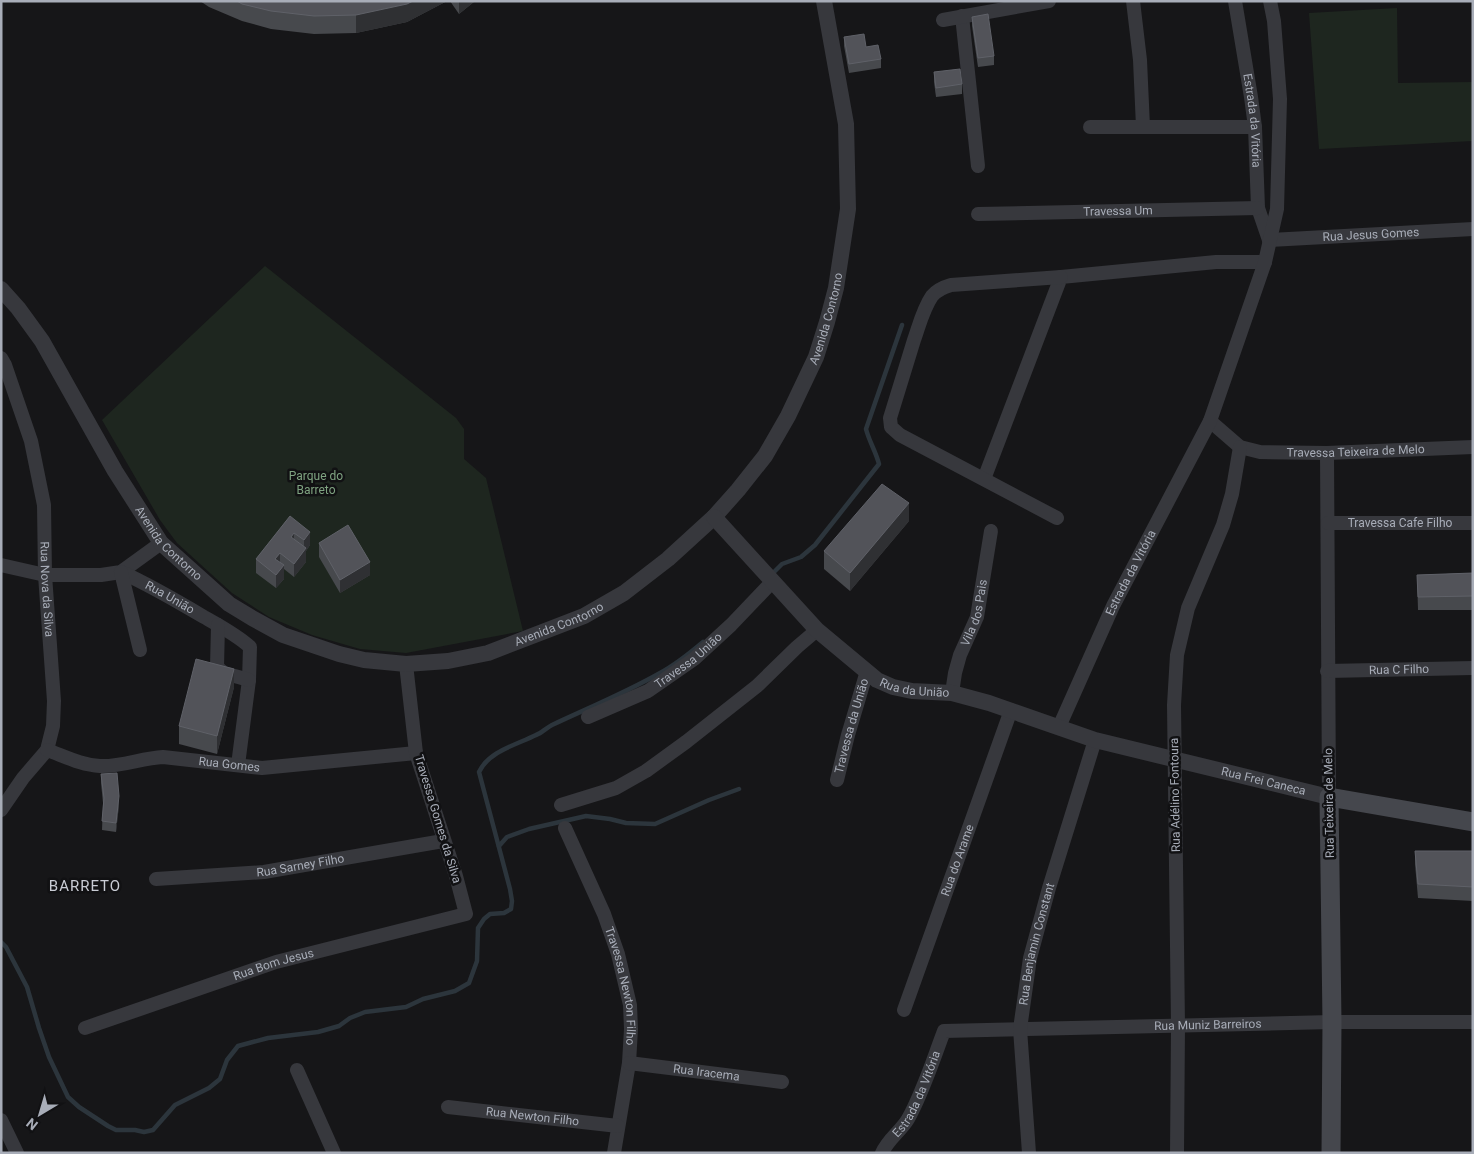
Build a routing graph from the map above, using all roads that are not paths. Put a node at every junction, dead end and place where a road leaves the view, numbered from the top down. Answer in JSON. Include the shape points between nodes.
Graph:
{"nodes":[{"id":1,"x":824,"y":1,"type":"edge"},
{"id":2,"x":1050,"y":1,"type":"edge"},
{"id":3,"x":1132,"y":1,"type":"edge"},
{"id":4,"x":1235,"y":1,"type":"edge"},
{"id":5,"x":1270,"y":1,"type":"edge"},
{"id":6,"x":962,"y":16,"type":"junction"},
{"id":7,"x":943,"y":20,"type":"dead end"},
{"id":8,"x":1090,"y":127,"type":"dead end"},
{"id":9,"x":1143,"y":127,"type":"junction"},
{"id":10,"x":1255,"y":127,"type":"junction"},
{"id":11,"x":978,"y":166,"type":"dead end"},
{"id":12,"x":1258,"y":208,"type":"junction"},
{"id":13,"x":978,"y":214,"type":"dead end"},
{"id":14,"x":1473,"y":229,"type":"edge"},
{"id":15,"x":1269,"y":240,"type":"junction"},
{"id":16,"x":1265,"y":262,"type":"junction"},
{"id":17,"x":1061,"y":277,"type":"junction"},
{"id":18,"x":1,"y":289,"type":"edge"},
{"id":19,"x":1,"y":358,"type":"edge"},
{"id":20,"x":1210,"y":421,"type":"junction"},
{"id":21,"x":1240,"y":447,"type":"junction"},
{"id":22,"x":1473,"y":447,"type":"edge"},
{"id":23,"x":1327,"y":453,"type":"junction"},
{"id":24,"x":984,"y":479,"type":"junction"},
{"id":25,"x":714,"y":517,"type":"junction"},
{"id":26,"x":1057,"y":518,"type":"dead end"},
{"id":27,"x":1328,"y":523,"type":"junction"},
{"id":28,"x":1473,"y":523,"type":"edge"},
{"id":29,"x":991,"y":532,"type":"dead end"},
{"id":30,"x":161,"y":543,"type":"junction"},
{"id":31,"x":1,"y":564,"type":"edge"},
{"id":32,"x":121,"y":572,"type":"junction"},
{"id":33,"x":45,"y":575,"type":"junction"},
{"id":34,"x":769,"y":578,"type":"junction"},
{"id":35,"x":218,"y":625,"type":"junction"},
{"id":36,"x":817,"y":630,"type":"junction"},
{"id":37,"x":140,"y":650,"type":"dead end"},
{"id":38,"x":406,"y":664,"type":"junction"},
{"id":39,"x":1473,"y":668,"type":"edge"},
{"id":40,"x":866,"y":671,"type":"junction"},
{"id":41,"x":1327,"y":671,"type":"junction"},
{"id":42,"x":249,"y":680,"type":"junction"},
{"id":43,"x":952,"y":692,"type":"junction"},
{"id":44,"x":1011,"y":710,"type":"junction"},
{"id":45,"x":588,"y":717,"type":"dead end"},
{"id":46,"x":1059,"y":727,"type":"junction"},
{"id":47,"x":1095,"y":740,"type":"junction"},
{"id":48,"x":47,"y":750,"type":"junction"},
{"id":49,"x":416,"y":753,"type":"junction"},
{"id":50,"x":1174,"y":759,"type":"junction"},
{"id":51,"x":238,"y":765,"type":"junction"},
{"id":52,"x":837,"y":780,"type":"dead end"},
{"id":53,"x":1329,"y":797,"type":"junction"},
{"id":54,"x":561,"y":805,"type":"dead end"},
{"id":55,"x":1,"y":810,"type":"edge"},
{"id":56,"x":1473,"y":822,"type":"edge"},
{"id":57,"x":565,"y":828,"type":"dead end"},
{"id":58,"x":443,"y":841,"type":"junction"},
{"id":59,"x":156,"y":879,"type":"dead end"},
{"id":60,"x":466,"y":914,"type":"joint"},
{"id":61,"x":904,"y":1010,"type":"dead end"},
{"id":62,"x":1332,"y":1022,"type":"junction"},
{"id":63,"x":1473,"y":1022,"type":"edge"},
{"id":64,"x":1178,"y":1026,"type":"junction"},
{"id":65,"x":85,"y":1028,"type":"dead end"},
{"id":66,"x":1020,"y":1030,"type":"junction"},
{"id":67,"x":944,"y":1031,"type":"joint"},
{"id":68,"x":629,"y":1063,"type":"junction"},
{"id":69,"x":297,"y":1070,"type":"dead end"},
{"id":70,"x":782,"y":1082,"type":"dead end"},
{"id":71,"x":448,"y":1107,"type":"dead end"},
{"id":72,"x":1,"y":1120,"type":"edge"},
{"id":73,"x":618,"y":1126,"type":"junction"},
{"id":74,"x":17,"y":1153,"type":"edge"},
{"id":75,"x":334,"y":1153,"type":"edge"},
{"id":76,"x":614,"y":1153,"type":"edge"},
{"id":77,"x":882,"y":1153,"type":"edge"},
{"id":78,"x":1029,"y":1153,"type":"edge"},
{"id":79,"x":1177,"y":1153,"type":"edge"},
{"id":80,"x":1331,"y":1153,"type":"edge"}],
"edges":[{"from":1,"to":25,"type":"street","name":"Avenida Contorno","via":[[846,124],[848,209],[836,288],[816,357],[788,416],[764,456]]},
{"from":2,"to":6,"type":"street"},
{"from":3,"to":9,"type":"street","via":[[1140,60]]},
{"from":4,"to":10,"type":"street","name":"Estrada da Vitória"},
{"from":5,"to":15,"type":"street","name":"Estrada da Vitória","via":[[1280,100],[1277,209]]},
{"from":6,"to":7,"type":"street"},
{"from":6,"to":11,"type":"street"},
{"from":8,"to":9,"type":"street"},
{"from":9,"to":10,"type":"street"},
{"from":10,"to":12,"type":"street","name":"Estrada da Vitória"},
{"from":12,"to":13,"type":"street","name":"Travessa Um"},
{"from":12,"to":15,"type":"street","name":"Estrada da Vitória"},
{"from":14,"to":15,"type":"street","name":"Rua Jesus Gomes"},
{"from":15,"to":16,"type":"street","name":"Estrada da Vitória"},
{"from":16,"to":17,"type":"street","via":[[1216,262]]},
{"from":16,"to":20,"type":"street","name":"Estrada da Vitória"},
{"from":17,"to":24,"type":"street"},
{"from":17,"to":24,"type":"street","via":[[951,284],[933,295],[928,303],[890,418],[891,427],[900,435]]},
{"from":18,"to":30,"type":"street","name":"Avenida Contorno","via":[[42,341],[115,471]]},
{"from":19,"to":33,"type":"street","name":"Rua Nova da Silva","via":[[31,441],[44,505]]},
{"from":20,"to":21,"type":"street"},
{"from":20,"to":46,"type":"street","name":"Estrada da Vitória","via":[[1113,606]]},
{"from":21,"to":23,"type":"street","name":"Travessa Teixeira de Melo","via":[[1260,452]]},
{"from":21,"to":50,"type":"street","name":"Rua Adélino Fontoura","via":[[1223,525],[1188,608],[1180,640],[1174,705]]},
{"from":22,"to":23,"type":"street","name":"Travessa Teixeira de Melo"},
{"from":23,"to":27,"type":"street","name":"Rua Teixeira de Melo"},
{"from":24,"to":26,"type":"street"},
{"from":25,"to":34,"type":"street","name":"Rua da União"},
{"from":25,"to":38,"type":"street","name":"Avenida Contorno","via":[[668,560],[624,593],[584,616],[488,653],[448,661]]},
{"from":27,"to":28,"type":"street","name":"Travessa Cafe Filho"},
{"from":27,"to":41,"type":"street","name":"Rua Teixeira de Melo"},
{"from":29,"to":43,"type":"street","name":"Vila dos Pais","via":[[977,617],[960,655]]},
{"from":30,"to":32,"type":"street"},
{"from":30,"to":38,"type":"street","name":"Avenida Contorno","via":[[229,604],[283,635],[338,654]]},
{"from":31,"to":33,"type":"street"},
{"from":32,"to":33,"type":"street"},
{"from":32,"to":35,"type":"street","name":"Rua União"},
{"from":32,"to":37,"type":"street"},
{"from":33,"to":48,"type":"street","name":"Rua Nova da Silva","via":[[54,701],[53,726]]},
{"from":34,"to":36,"type":"street","name":"Rua da União"},
{"from":34,"to":45,"type":"street","name":"Travessa União","via":[[731,625],[694,659],[648,691]]},
{"from":35,"to":42,"type":"street","name":"Rua União","via":[[250,647]]},
{"from":35,"to":42,"type":"street","via":[[217,667]]},
{"from":36,"to":40,"type":"street","name":"Rua da União"},
{"from":36,"to":54,"type":"street","via":[[757,686],[646,771],[616,788]]},
{"from":38,"to":49,"type":"street","name":"Travessa Gomes da Silva"},
{"from":39,"to":41,"type":"street","name":"Rua C Filho"},
{"from":40,"to":43,"type":"street","name":"Rua da União","via":[[893,687]]},
{"from":40,"to":52,"type":"street","name":"Travessa da União"},
{"from":41,"to":53,"type":"street","name":"Rua Teixeira de Melo"},
{"from":42,"to":51,"type":"street","name":"Rua União"},
{"from":43,"to":44,"type":"street","name":"Rua da União"},
{"from":44,"to":46,"type":"street","name":"Rua da União"},
{"from":44,"to":61,"type":"street","name":"Rua do Arame"},
{"from":46,"to":47,"type":"street","name":"Rua da União"},
{"from":47,"to":50,"type":"street","name":"Rua da União"},
{"from":47,"to":66,"type":"street","name":"Rua Benjamin Constant","via":[[1030,958]]},
{"from":48,"to":51,"type":"street","name":"Rua Gomes","via":[[100,766],[163,757]]},
{"from":48,"to":55,"type":"street","name":"Rua Nova da Silva"},
{"from":49,"to":51,"type":"street","name":"Rua Gomes","via":[[262,768]]},
{"from":49,"to":58,"type":"street","name":"Travessa Gomes da Silva"},
{"from":50,"to":53,"type":"street","name":"Rua Frei Caneca"},
{"from":50,"to":64,"type":"street","name":"Rua Adélino Fontoura"},
{"from":53,"to":56,"type":"main road","name":"Rua Frei Caneca"},
{"from":53,"to":62,"type":"main road","name":"Rua Teixeira de Melo"},
{"from":57,"to":68,"type":"street","name":"Travessa Newton Filho","via":[[604,914],[618,954],[631,1017]]},
{"from":58,"to":59,"type":"street","name":"Rua Sarney Filho","via":[[264,872]]},
{"from":58,"to":60,"type":"street","name":"Travessa Gomes da Silva"},
{"from":60,"to":65,"type":"street","name":"Rua Bom Jesus","via":[[276,962]]},
{"from":62,"to":63,"type":"street","name":"Rua Muniz Barreiros"},
{"from":62,"to":64,"type":"street","name":"Rua Muniz Barreiros"},
{"from":62,"to":80,"type":"main road","name":"Rua Teixeira de Melo"},
{"from":64,"to":66,"type":"street","name":"Rua Muniz Barreiros"},
{"from":64,"to":79,"type":"street","name":"Rua Adélino Fontoura"},
{"from":66,"to":67,"type":"street","name":"Rua Muniz Barreiros"},
{"from":66,"to":78,"type":"street","name":"Rua Benjamin Constant"},
{"from":67,"to":77,"type":"street","name":"Estrada da Vitória","via":[[914,1107]]},
{"from":68,"to":70,"type":"street","name":"Rua Iracema"},
{"from":68,"to":73,"type":"street","name":"Travessa Newton Filho"},
{"from":69,"to":75,"type":"street"},
{"from":71,"to":73,"type":"street","name":"Rua Newton Filho"},
{"from":72,"to":74,"type":"street"},
{"from":73,"to":76,"type":"street","name":"Travessa Newton Filho"}]}
